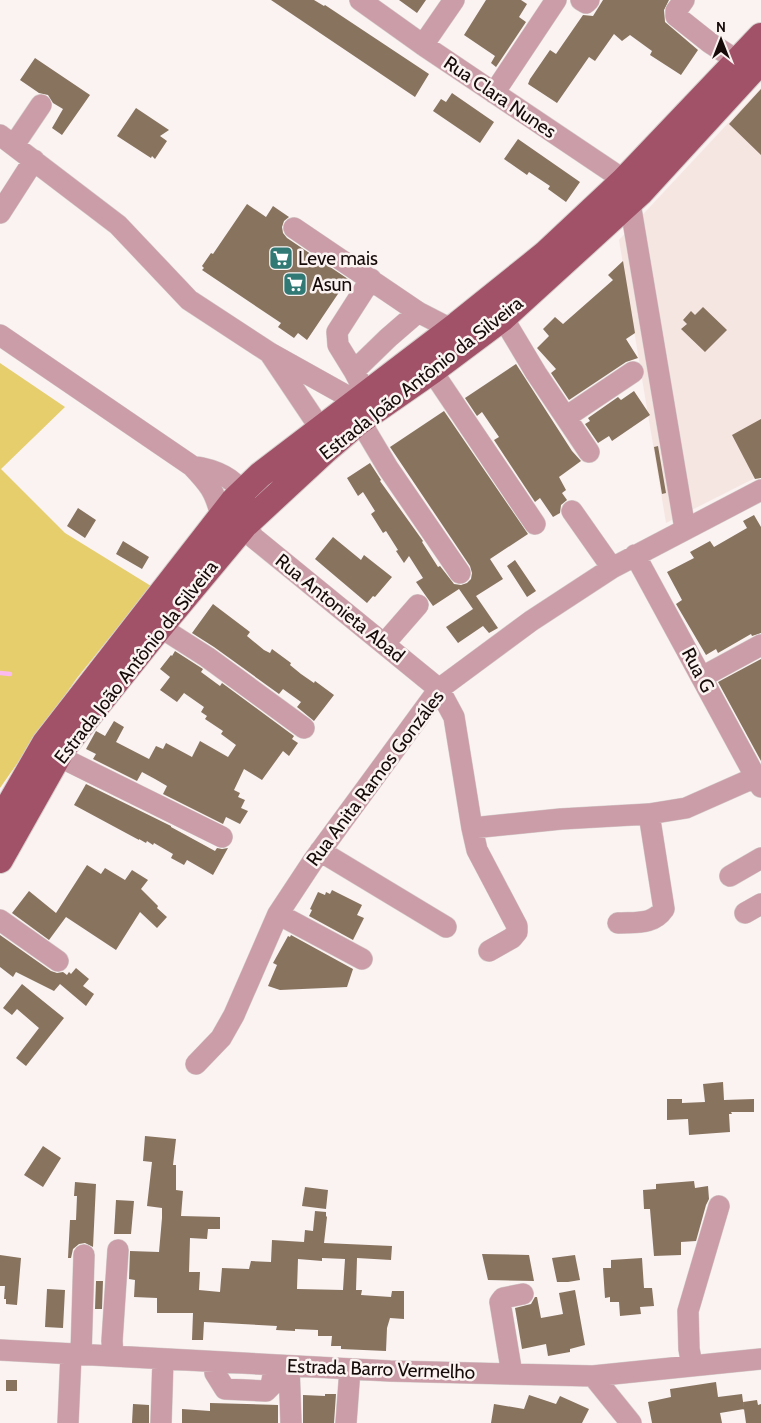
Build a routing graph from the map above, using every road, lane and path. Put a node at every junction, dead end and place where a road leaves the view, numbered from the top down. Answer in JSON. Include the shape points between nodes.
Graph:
{"nodes":[{"id":1,"x":360,"y":0,"type":"edge"},
{"id":2,"x":454,"y":0,"type":"edge"},
{"id":3,"x":556,"y":0,"type":"edge"},
{"id":4,"x":581,"y":0,"type":"edge"},
{"id":5,"x":589,"y":0,"type":"edge"},
{"id":6,"x":684,"y":0,"type":"edge"},
{"id":7,"x":761,"y":36,"type":"edge"},
{"id":8,"x":423,"y":45,"type":"junction"},
{"id":9,"x":749,"y":61,"type":"edge"},
{"id":10,"x":494,"y":92,"type":"junction"},
{"id":11,"x":41,"y":105,"type":"dead end"},
{"id":12,"x":7,"y":140,"type":"edge"},
{"id":13,"x":34,"y":160,"type":"junction"},
{"id":14,"x":631,"y":192,"type":"junction"},
{"id":15,"x":0,"y":213,"type":"edge"},
{"id":16,"x":294,"y":228,"type":"dead end"},
{"id":17,"x":371,"y":279,"type":"junction"},
{"id":18,"x":418,"y":312,"type":"junction"},
{"id":19,"x":503,"y":318,"type":"junction"},
{"id":20,"x":451,"y":330,"type":"junction"},
{"id":21,"x":0,"y":335,"type":"edge"},
{"id":22,"x":270,"y":353,"type":"junction"},
{"id":23,"x":354,"y":371,"type":"junction"},
{"id":24,"x":432,"y":371,"type":"junction"},
{"id":25,"x":633,"y":372,"type":"dead end"},
{"id":26,"x":361,"y":405,"type":"junction"},
{"id":27,"x":566,"y":417,"type":"junction"},
{"id":28,"x":320,"y":428,"type":"junction"},
{"id":29,"x":589,"y":452,"type":"dead end"},
{"id":30,"x":192,"y":466,"type":"junction"},
{"id":31,"x":761,"y":490,"type":"edge"},
{"id":32,"x":242,"y":492,"type":"junction"},
{"id":33,"x":572,"y":511,"type":"dead end"},
{"id":34,"x":221,"y":516,"type":"junction"},
{"id":35,"x":535,"y":524,"type":"dead end"},
{"id":36,"x":245,"y":525,"type":"junction"},
{"id":37,"x":685,"y":529,"type":"junction"},
{"id":38,"x":226,"y":548,"type":"junction"},
{"id":39,"x":636,"y":555,"type":"junction"},
{"id":40,"x":612,"y":568,"type":"junction"},
{"id":41,"x":460,"y":573,"type":"dead end"},
{"id":42,"x":418,"y":605,"type":"dead end"},
{"id":43,"x":160,"y":627,"type":"junction"},
{"id":44,"x":384,"y":644,"type":"junction"},
{"id":45,"x":761,"y":645,"type":"edge"},
{"id":46,"x":702,"y":676,"type":"junction"},
{"id":47,"x":439,"y":689,"type":"junction"},
{"id":48,"x":304,"y":728,"type":"dead end"},
{"id":49,"x":58,"y":756,"type":"junction"},
{"id":50,"x":759,"y":782,"type":"edge"},
{"id":51,"x":649,"y":814,"type":"junction"},
{"id":52,"x":0,"y":821,"type":"edge"},
{"id":53,"x":472,"y":828,"type":"junction"},
{"id":54,"x":222,"y":837,"type":"dead end"},
{"id":55,"x":320,"y":851,"type":"junction"},
{"id":56,"x":761,"y":858,"type":"edge"},
{"id":57,"x":0,"y":860,"type":"edge"},
{"id":58,"x":730,"y":876,"type":"dead end"},
{"id":59,"x":278,"y":914,"type":"junction"},
{"id":60,"x":0,"y":920,"type":"edge"},
{"id":61,"x":618,"y":923,"type":"dead end"},
{"id":62,"x":446,"y":926,"type":"dead end"},
{"id":63,"x":489,"y":951,"type":"dead end"},
{"id":64,"x":362,"y":958,"type":"dead end"},
{"id":65,"x":58,"y":961,"type":"dead end"},
{"id":66,"x":196,"y":1064,"type":"dead end"},
{"id":67,"x":719,"y":1206,"type":"dead end"},
{"id":68,"x":118,"y":1250,"type":"dead end"},
{"id":69,"x":84,"y":1255,"type":"dead end"},
{"id":70,"x":523,"y":1294,"type":"dead end"},
{"id":71,"x":0,"y":1350,"type":"edge"},
{"id":72,"x":76,"y":1354,"type":"junction"},
{"id":73,"x":113,"y":1356,"type":"junction"},
{"id":74,"x":163,"y":1359,"type":"junction"},
{"id":75,"x":761,"y":1359,"type":"edge"},
{"id":76,"x":282,"y":1365,"type":"junction"},
{"id":77,"x":692,"y":1365,"type":"junction"},
{"id":78,"x":350,"y":1369,"type":"junction"},
{"id":79,"x":512,"y":1374,"type":"junction"},
{"id":80,"x":593,"y":1376,"type":"junction"},
{"id":81,"x":68,"y":1423,"type":"edge"},
{"id":82,"x":161,"y":1423,"type":"edge"},
{"id":83,"x":290,"y":1423,"type":"edge"},
{"id":84,"x":346,"y":1423,"type":"edge"},
{"id":85,"x":631,"y":1423,"type":"edge"}],
"edges":[{"from":1,"to":8,"type":"street","name":"Rua Clara Nunes"},
{"from":2,"to":8,"type":"street"},
{"from":3,"to":10,"type":"street"},
{"from":4,"to":5,"type":"street","via":[[586,3]]},
{"from":6,"to":9,"type":"street","via":[[676,16],[710,43]]},
{"from":7,"to":9,"type":"main road","name":"Estrada João Antônio da Silveira"},
{"from":8,"to":10,"type":"street","name":"Rua Clara Nunes"},
{"from":9,"to":14,"type":"main road","name":"Estrada João Antônio da Silveira"},
{"from":10,"to":14,"type":"street","name":"Rua Clara Nunes"},
{"from":11,"to":12,"type":"street"},
{"from":12,"to":13,"type":"street"},
{"from":13,"to":15,"type":"street"},
{"from":13,"to":22,"type":"street","via":[[118,225],[188,300]]},
{"from":14,"to":19,"type":"main road","name":"Estrada João Antônio da Silveira"},
{"from":14,"to":20,"type":"main road","name":"Estrada João Antônio da Silveira","via":[[545,254]]},
{"from":14,"to":37,"type":"street"},
{"from":16,"to":17,"type":"street"},
{"from":17,"to":18,"type":"street"},
{"from":17,"to":23,"type":"street","via":[[338,332],[338,345]]},
{"from":18,"to":20,"type":"street"},
{"from":18,"to":23,"type":"street"},
{"from":19,"to":24,"type":"main road","name":"Estrada João Antônio da Silveira"},
{"from":19,"to":27,"type":"street"},
{"from":20,"to":26,"type":"main road","name":"Estrada João Antônio da Silveira"},
{"from":21,"to":30,"type":"street"},
{"from":22,"to":26,"type":"street"},
{"from":22,"to":28,"type":"street"},
{"from":23,"to":26,"type":"street"},
{"from":24,"to":26,"type":"main road","name":"Estrada João Antônio da Silveira"},
{"from":24,"to":35,"type":"street"},
{"from":25,"to":27,"type":"street"},
{"from":26,"to":28,"type":"main road","name":"Estrada João Antônio da Silveira"},
{"from":26,"to":36,"type":"main road","name":"Estrada João Antônio da Silveira","via":[[325,450]]},
{"from":26,"to":41,"type":"street","via":[[388,468]]},
{"from":27,"to":29,"type":"street"},
{"from":28,"to":32,"type":"main road","name":"Estrada João Antônio da Silveira"},
{"from":30,"to":32,"type":"street","via":[[227,478]]},
{"from":30,"to":34,"type":"street","via":[[216,496]]},
{"from":31,"to":37,"type":"street","name":"Rua Anita Ramos Gonzáles"},
{"from":32,"to":34,"type":"main road","name":"Estrada João Antônio da Silveira"},
{"from":32,"to":38,"type":"main road"},
{"from":33,"to":40,"type":"street"},
{"from":34,"to":52,"type":"main road","name":"Estrada João Antônio da Silveira","via":[[45,742]]},
{"from":36,"to":38,"type":"main road","name":"Estrada João Antônio da Silveira"},
{"from":36,"to":44,"type":"street","name":"Rua Antonieta Abad","via":[[254,538]]},
{"from":37,"to":39,"type":"street","name":"Rua Anita Ramos Gonzáles"},
{"from":38,"to":43,"type":"main road","name":"Estrada João Antônio da Silveira"},
{"from":39,"to":40,"type":"street","name":"Rua Anita Ramos Gonzáles"},
{"from":39,"to":46,"type":"street","name":"Rua G"},
{"from":40,"to":47,"type":"street","name":"Rua Anita Ramos Gonzáles"},
{"from":42,"to":44,"type":"street"},
{"from":43,"to":48,"type":"street"},
{"from":43,"to":49,"type":"main road","name":"Estrada João Antônio da Silveira"},
{"from":44,"to":47,"type":"street","name":"Rua Antonieta Abad"},
{"from":45,"to":46,"type":"street"},
{"from":46,"to":50,"type":"street","name":"Rua G"},
{"from":47,"to":53,"type":"street","via":[[454,717]]},
{"from":47,"to":55,"type":"street","name":"Rua Anita Ramos Gonzáles"},
{"from":49,"to":54,"type":"street"},
{"from":49,"to":57,"type":"main road","name":"Estrada João Antônio da Silveira"},
{"from":50,"to":51,"type":"street","via":[[686,808]]},
{"from":51,"to":53,"type":"street"},
{"from":51,"to":61,"type":"street","via":[[664,909],[651,920]]},
{"from":53,"to":63,"type":"street","via":[[477,850],[517,926],[512,938]]},
{"from":55,"to":59,"type":"street","name":"Rua Anita Ramos Gonzáles"},
{"from":55,"to":62,"type":"street"},
{"from":56,"to":58,"type":"street"},
{"from":59,"to":64,"type":"street"},
{"from":59,"to":66,"type":"street","name":"Rua Anita Ramos Gonzáles","via":[[221,1038]]},
{"from":60,"to":65,"type":"street"},
{"from":67,"to":77,"type":"street","via":[[688,1311]]},
{"from":68,"to":73,"type":"street"},
{"from":69,"to":72,"type":"street"},
{"from":70,"to":79,"type":"street","via":[[503,1298],[500,1302]]},
{"from":71,"to":72,"type":"street","name":"Estrada Barro Vermelho"},
{"from":72,"to":73,"type":"street","name":"Estrada Barro Vermelho"},
{"from":72,"to":81,"type":"street"},
{"from":73,"to":74,"type":"street","name":"Estrada Barro Vermelho"},
{"from":74,"to":76,"type":"street","name":"Estrada Barro Vermelho"},
{"from":74,"to":82,"type":"street"},
{"from":75,"to":77,"type":"street","name":"Estrada Barro Vermelho"},
{"from":76,"to":78,"type":"street","name":"Estrada Barro Vermelho"},
{"from":76,"to":83,"type":"street"},
{"from":77,"to":80,"type":"street","name":"Estrada Barro Vermelho"},
{"from":78,"to":79,"type":"street","name":"Estrada Barro Vermelho"},
{"from":78,"to":84,"type":"street"},
{"from":79,"to":80,"type":"street","name":"Estrada Barro Vermelho"},
{"from":80,"to":85,"type":"street"}]}
